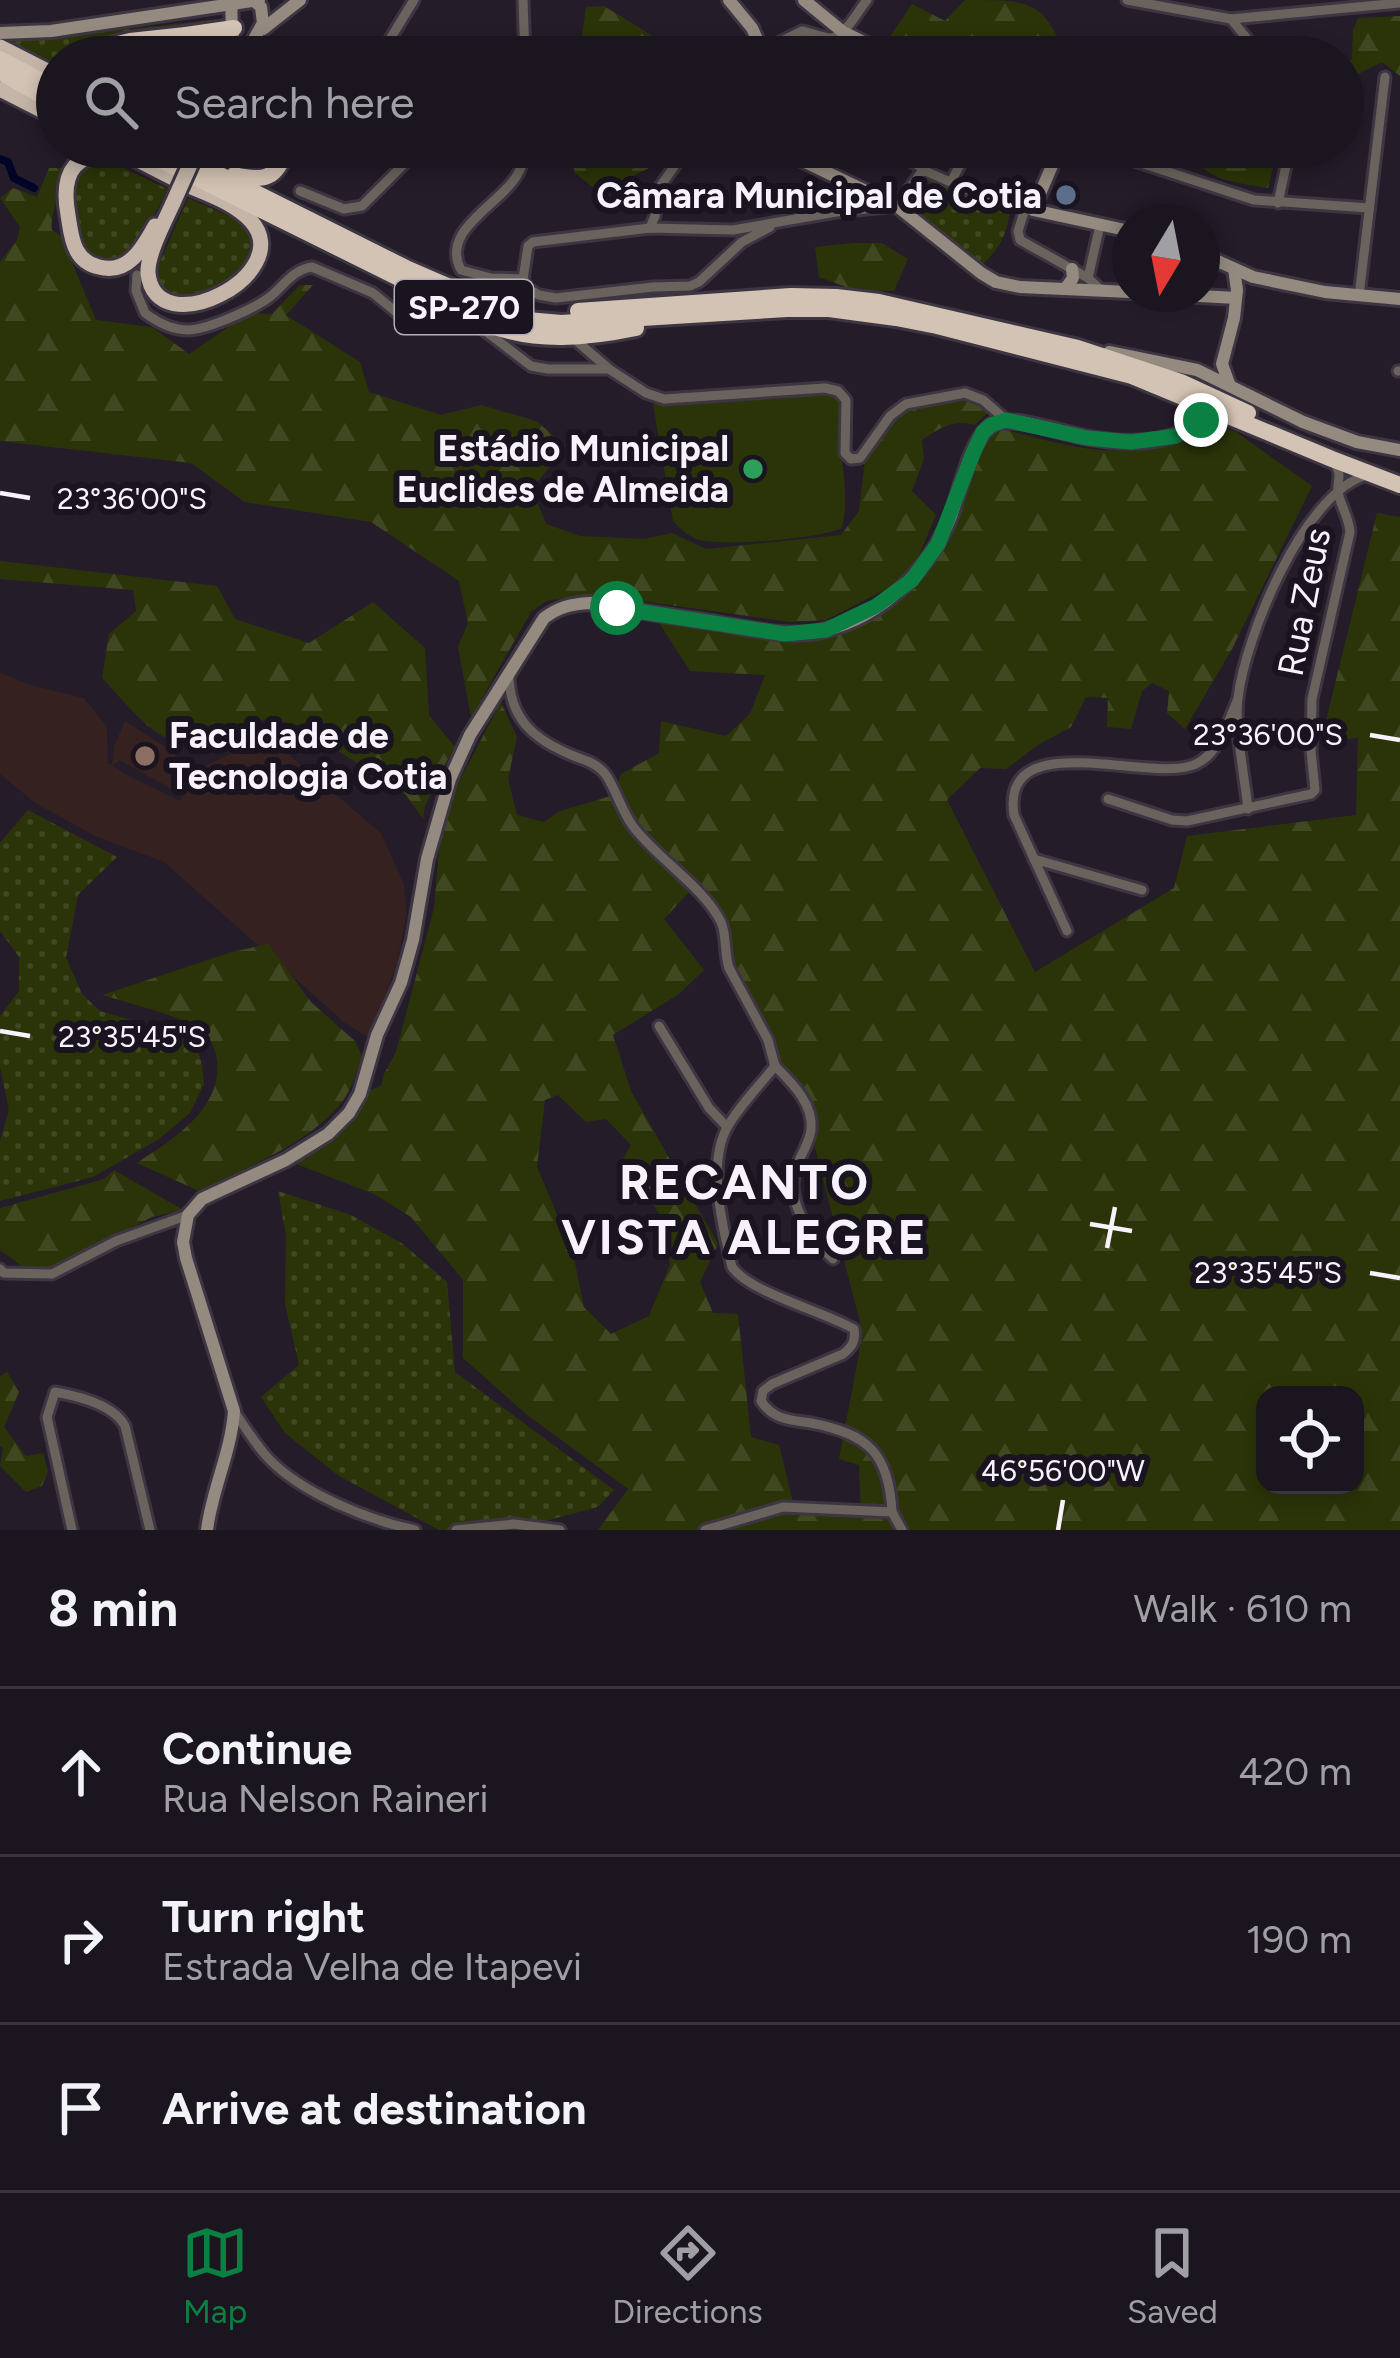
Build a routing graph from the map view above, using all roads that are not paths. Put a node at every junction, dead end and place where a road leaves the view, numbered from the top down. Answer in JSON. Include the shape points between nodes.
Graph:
{"nodes":[{"id":1,"x":257,"y":0,"type":"edge"},
{"id":2,"x":300,"y":0,"type":"edge"},
{"id":3,"x":414,"y":0,"type":"edge"},
{"id":4,"x":523,"y":0,"type":"edge"},
{"id":5,"x":729,"y":0,"type":"edge"},
{"id":6,"x":804,"y":0,"type":"edge"},
{"id":7,"x":867,"y":0,"type":"edge"},
{"id":8,"x":1127,"y":0,"type":"edge"},
{"id":9,"x":1400,"y":3,"type":"edge"},
{"id":10,"x":232,"y":4,"type":"junction"},
{"id":11,"x":1231,"y":19,"type":"junction"},
{"id":12,"x":266,"y":24,"type":"junction"},
{"id":13,"x":234,"y":28,"type":"junction"},
{"id":14,"x":843,"y":32,"type":"junction"},
{"id":15,"x":0,"y":34,"type":"edge"},
{"id":16,"x":186,"y":35,"type":"joint"},
{"id":17,"x":175,"y":36,"type":"edge"},
{"id":18,"x":235,"y":36,"type":"edge"},
{"id":19,"x":258,"y":36,"type":"edge"},
{"id":20,"x":392,"y":36,"type":"edge"},
{"id":21,"x":524,"y":36,"type":"edge"},
{"id":22,"x":756,"y":36,"type":"edge"},
{"id":23,"x":833,"y":36,"type":"edge"},
{"id":24,"x":851,"y":36,"type":"edge"},
{"id":25,"x":1245,"y":36,"type":"edge"},
{"id":26,"x":0,"y":47,"type":"edge"},
{"id":27,"x":0,"y":59,"type":"edge"},
{"id":28,"x":36,"y":65,"type":"edge"},
{"id":29,"x":0,"y":76,"type":"edge"},
{"id":30,"x":1384,"y":77,"type":"dead end"},
{"id":31,"x":36,"y":78,"type":"edge"},
{"id":32,"x":0,"y":89,"type":"edge"},
{"id":33,"x":36,"y":98,"type":"edge"},
{"id":34,"x":36,"y":103,"type":"edge"},
{"id":35,"x":74,"y":168,"type":"edge"},
{"id":36,"x":163,"y":168,"type":"edge"},
{"id":37,"x":168,"y":168,"type":"edge"},
{"id":38,"x":187,"y":168,"type":"edge"},
{"id":39,"x":225,"y":168,"type":"edge"},
{"id":40,"x":229,"y":168,"type":"edge"},
{"id":41,"x":276,"y":168,"type":"edge"},
{"id":42,"x":398,"y":168,"type":"edge"},
{"id":43,"x":520,"y":168,"type":"edge"},
{"id":44,"x":673,"y":168,"type":"edge"},
{"id":45,"x":817,"y":168,"type":"edge"},
{"id":46,"x":919,"y":168,"type":"edge"},
{"id":47,"x":958,"y":168,"type":"edge"},
{"id":48,"x":1050,"y":168,"type":"edge"},
{"id":49,"x":1155,"y":168,"type":"edge"},
{"id":50,"x":1286,"y":168,"type":"edge"},
{"id":51,"x":922,"y":170,"type":"junction"},
{"id":52,"x":951,"y":182,"type":"junction"},
{"id":53,"x":300,"y":191,"type":"dead end"},
{"id":54,"x":170,"y":203,"type":"junction"},
{"id":55,"x":657,"y":203,"type":"junction"},
{"id":56,"x":1278,"y":203,"type":"junction"},
{"id":57,"x":229,"y":205,"type":"junction"},
{"id":58,"x":897,"y":206,"type":"junction"},
{"id":59,"x":1369,"y":208,"type":"junction"},
{"id":60,"x":1029,"y":209,"type":"junction"},
{"id":61,"x":775,"y":224,"type":"junction"},
{"id":62,"x":1100,"y":225,"type":"junction"},
{"id":63,"x":1112,"y":227,"type":"edge"},
{"id":64,"x":650,"y":228,"type":"junction"},
{"id":65,"x":678,"y":228,"type":"junction"},
{"id":66,"x":1220,"y":262,"type":"edge"},
{"id":67,"x":367,"y":263,"type":"junction"},
{"id":68,"x":1072,"y":269,"type":"junction"},
{"id":69,"x":1234,"y":269,"type":"junction"},
{"id":70,"x":137,"y":275,"type":"dead end"},
{"id":71,"x":1088,"y":278,"type":"junction"},
{"id":72,"x":1253,"y":278,"type":"junction"},
{"id":73,"x":523,"y":279,"type":"junction"},
{"id":74,"x":415,"y":286,"type":"junction"},
{"id":75,"x":1065,"y":289,"type":"junction"},
{"id":76,"x":1101,"y":290,"type":"junction"},
{"id":77,"x":1112,"y":291,"type":"edge"},
{"id":78,"x":1220,"y":294,"type":"edge"},
{"id":79,"x":1236,"y":294,"type":"junction"},
{"id":80,"x":1359,"y":296,"type":"junction"},
{"id":81,"x":1400,"y":299,"type":"edge"},
{"id":82,"x":688,"y":315,"type":"junction"},
{"id":83,"x":571,"y":337,"type":"junction"},
{"id":84,"x":1078,"y":348,"type":"junction"},
{"id":85,"x":1222,"y":364,"type":"junction"},
{"id":86,"x":609,"y":369,"type":"junction"},
{"id":87,"x":1204,"y":374,"type":"junction"},
{"id":88,"x":1230,"y":387,"type":"junction"},
{"id":89,"x":1185,"y":399,"type":"junction"},
{"id":90,"x":1221,"y":414,"type":"junction"},
{"id":91,"x":1006,"y":420,"type":"junction"},
{"id":92,"x":1192,"y":428,"type":"junction"},
{"id":93,"x":1400,"y":450,"type":"edge"},
{"id":94,"x":1332,"y":459,"type":"junction"},
{"id":95,"x":1372,"y":475,"type":"junction"},
{"id":96,"x":1400,"y":484,"type":"edge"},
{"id":97,"x":1338,"y":492,"type":"junction"},
{"id":98,"x":509,"y":669,"type":"junction"},
{"id":99,"x":1237,"y":701,"type":"junction"},
{"id":100,"x":1108,"y":800,"type":"dead end"},
{"id":101,"x":1248,"y":809,"type":"junction"},
{"id":102,"x":1034,"y":859,"type":"junction"},
{"id":103,"x":1142,"y":890,"type":"dead end"},
{"id":104,"x":1067,"y":932,"type":"dead end"},
{"id":105,"x":659,"y":1026,"type":"dead end"},
{"id":106,"x":775,"y":1066,"type":"junction"},
{"id":107,"x":727,"y":1127,"type":"junction"},
{"id":108,"x":188,"y":1215,"type":"junction"},
{"id":109,"x":833,"y":1258,"type":"dead end"},
{"id":110,"x":1,"y":1272,"type":"edge"},
{"id":111,"x":234,"y":1411,"type":"junction"},
{"id":112,"x":892,"y":1512,"type":"junction"},
{"id":113,"x":72,"y":1530,"type":"edge"},
{"id":114,"x":150,"y":1530,"type":"edge"},
{"id":115,"x":207,"y":1530,"type":"edge"},
{"id":116,"x":415,"y":1530,"type":"edge"},
{"id":117,"x":456,"y":1530,"type":"edge"},
{"id":118,"x":560,"y":1530,"type":"edge"},
{"id":119,"x":705,"y":1530,"type":"edge"},
{"id":120,"x":902,"y":1530,"type":"edge"}],
"edges":[{"from":1,"to":10,"type":"main road"},
{"from":1,"to":12,"type":"main road"},
{"from":2,"to":12,"type":"main road"},
{"from":3,"to":20,"type":"street"},
{"from":4,"to":21,"type":"street"},
{"from":5,"to":22,"type":"main road"},
{"from":6,"to":14,"type":"main road"},
{"from":7,"to":14,"type":"street"},
{"from":8,"to":11,"type":"street"},
{"from":9,"to":11,"type":"street"},
{"from":10,"to":13,"type":"main road"},
{"from":10,"to":15,"type":"main road"},
{"from":11,"to":25,"type":"street"},
{"from":12,"to":13,"type":"main road"},
{"from":12,"to":19,"type":"main road"},
{"from":13,"to":16,"type":"highway"},
{"from":13,"to":18,"type":"main road"},
{"from":14,"to":23,"type":"street"},
{"from":14,"to":24,"type":"main road"},
{"from":16,"to":17,"type":"highway"},
{"from":26,"to":28,"type":"highway"},
{"from":27,"to":31,"type":"highway"},
{"from":29,"to":33,"type":"highway"},
{"from":30,"to":59,"type":"street"},
{"from":32,"to":34,"type":"highway"},
{"from":35,"to":54,"type":"highway","via":[[64,193],[75,248],[96,267],[125,265]]},
{"from":36,"to":57,"type":"highway"},
{"from":37,"to":67,"type":"highway","number":"SP-270"},
{"from":38,"to":54,"type":"highway","bridge":true},
{"from":39,"to":84,"type":"highway","number":"SP-270","via":[[425,276],[524,312],[836,297]]},
{"from":40,"to":41,"type":"highway","via":[[253,179]]},
{"from":42,"to":53,"type":"street","via":[[352,210]]},
{"from":43,"to":73,"type":"street","via":[[466,228],[456,261],[460,271]]},
{"from":44,"to":55,"type":"street"},
{"from":45,"to":58,"type":"main road"},
{"from":46,"to":51,"type":"street"},
{"from":47,"to":52,"type":"street"},
{"from":48,"to":60,"type":"main road"},
{"from":49,"to":56,"type":"street"},
{"from":50,"to":56,"type":"street"},
{"from":51,"to":52,"type":"street"},
{"from":51,"to":58,"type":"street"},
{"from":52,"to":60,"type":"street"},
{"from":54,"to":57,"type":"highway","via":[[148,272],[167,302],[184,306],[232,287],[255,265],[256,230]]},
{"from":55,"to":64,"type":"street"},
{"from":55,"to":65,"type":"street"},
{"from":56,"to":59,"type":"street"},
{"from":57,"to":67,"type":"highway"},
{"from":58,"to":61,"type":"street"},
{"from":58,"to":75,"type":"main road","via":[[996,282]]},
{"from":59,"to":80,"type":"street"},
{"from":60,"to":62,"type":"main road"},
{"from":60,"to":68,"type":"street","via":[[1020,240]]},
{"from":61,"to":65,"type":"street"},
{"from":61,"to":73,"type":"street","via":[[689,286],[556,298],[528,289]]},
{"from":62,"to":63,"type":"main road"},
{"from":62,"to":71,"type":"street"},
{"from":64,"to":65,"type":"street"},
{"from":64,"to":73,"type":"street","via":[[533,242]]},
{"from":66,"to":69,"type":"main road"},
{"from":67,"to":74,"type":"highway","number":"SP-270"},
{"from":68,"to":71,"type":"street"},
{"from":68,"to":75,"type":"main road"},
{"from":69,"to":72,"type":"main road"},
{"from":69,"to":79,"type":"main road"},
{"from":70,"to":86,"type":"street","via":[[145,313],[171,327],[191,330],[247,310],[312,267],[373,293],[407,321],[437,313],[480,327],[531,366]]},
{"from":71,"to":76,"type":"street"},
{"from":72,"to":79,"type":"main road"},
{"from":72,"to":80,"type":"main road"},
{"from":74,"to":82,"type":"highway","number":"SP-270","via":[[531,322]]},
{"from":74,"to":83,"type":"highway","via":[[496,328]]},
{"from":75,"to":76,"type":"main road"},
{"from":76,"to":77,"type":"main road"},
{"from":78,"to":79,"type":"main road"},
{"from":79,"to":85,"type":"main road"},
{"from":80,"to":81,"type":"main road"},
{"from":82,"to":83,"type":"highway"},
{"from":82,"to":89,"type":"highway","number":"SP-270","via":[[860,311],[1132,376]]},
{"from":83,"to":86,"type":"street"},
{"from":84,"to":87,"type":"main road"},
{"from":84,"to":96,"type":"highway","number":"SP-270","via":[[1181,382]]},
{"from":85,"to":87,"type":"main road"},
{"from":85,"to":88,"type":"main road"},
{"from":86,"to":91,"type":"street","via":[[664,399],[838,392],[846,400],[844,453],[851,459],[906,404],[964,393]]},
{"from":87,"to":88,"type":"main road"},
{"from":88,"to":93,"type":"main road","via":[[1303,422]]},
{"from":89,"to":90,"type":"highway","number":"SP-270"},
{"from":89,"to":92,"type":"main road"},
{"from":90,"to":92,"type":"main road"},
{"from":90,"to":94,"type":"highway","number":"SP-270"},
{"from":91,"to":92,"type":"main road","via":[[1131,442]]},
{"from":91,"to":98,"type":"main road","via":[[983,432],[938,544],[912,580],[857,617],[785,634],[572,604],[544,618]]},
{"from":94,"to":95,"type":"highway","number":"SP-270"},
{"from":94,"to":97,"type":"street","name":"Rua Zeus"},
{"from":95,"to":96,"type":"highway","number":"SP-270"},
{"from":95,"to":97,"type":"street"},
{"from":97,"to":99,"type":"street","via":[[1270,592]]},
{"from":97,"to":101,"type":"street","name":"Rua Zeus","via":[[1350,532],[1312,699],[1317,784],[1311,794]]},
{"from":98,"to":106,"type":"street","via":[[509,692],[526,725],[606,776],[632,825],[722,923],[729,968]]},
{"from":98,"to":108,"type":"main road","via":[[450,778],[401,983],[349,1113],[328,1134],[202,1199]]},
{"from":99,"to":101,"type":"street"},
{"from":99,"to":102,"type":"street","via":[[1214,749],[1196,764],[1048,764],[1029,772],[1012,800]]},
{"from":100,"to":101,"type":"street","via":[[1186,821]]},
{"from":102,"to":103,"type":"street"},
{"from":102,"to":104,"type":"street"},
{"from":105,"to":107,"type":"street"},
{"from":106,"to":107,"type":"street"},
{"from":106,"to":109,"type":"street","via":[[810,1115],[795,1193],[812,1237]]},
{"from":107,"to":112,"type":"street","via":[[717,1181],[732,1267],[760,1288],[854,1329],[843,1354],[772,1384],[761,1401],[787,1420],[862,1438],[890,1484]]},
{"from":108,"to":110,"type":"street","via":[[52,1274]]},
{"from":108,"to":111,"type":"main road","via":[[186,1258]]},
{"from":111,"to":115,"type":"main road"},
{"from":111,"to":116,"type":"street","via":[[290,1475],[354,1510]]},
{"from":112,"to":119,"type":"street","via":[[783,1507]]},
{"from":112,"to":120,"type":"street"},
{"from":113,"to":114,"type":"street","via":[[47,1418],[55,1392],[121,1418]]},
{"from":117,"to":118,"type":"street"}]}
